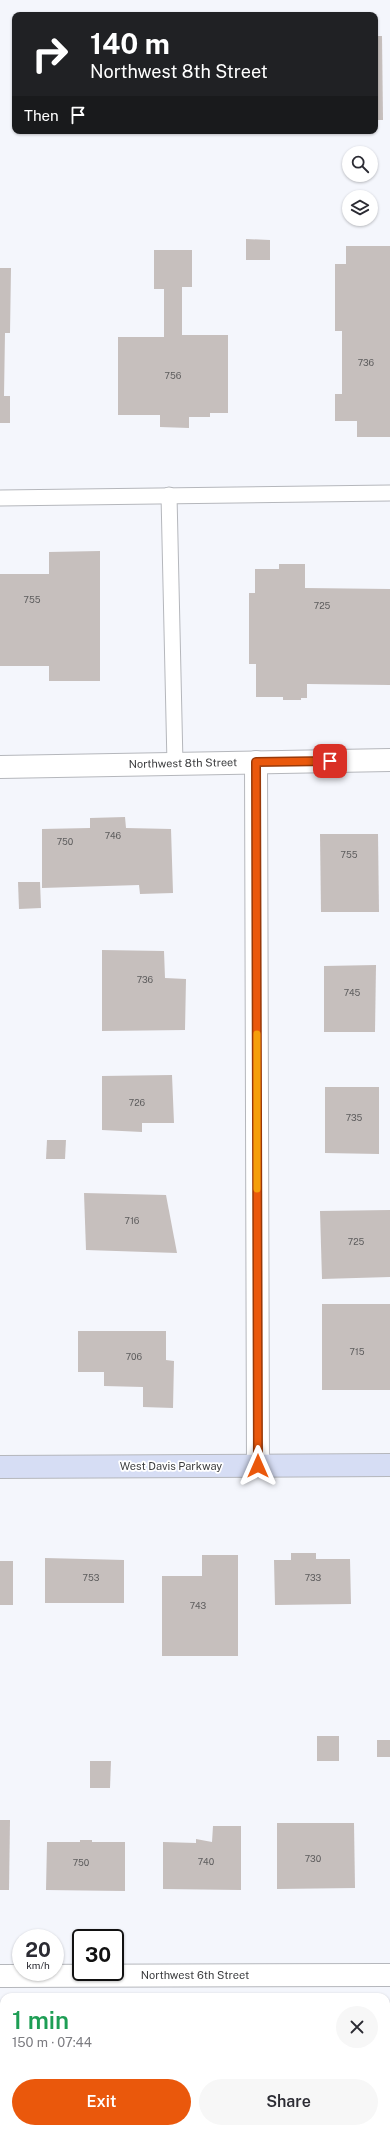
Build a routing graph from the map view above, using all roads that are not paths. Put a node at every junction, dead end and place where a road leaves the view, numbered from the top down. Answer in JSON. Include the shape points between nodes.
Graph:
{"nodes":[{"id":1,"x":390,"y":493,"type":"edge"},
{"id":2,"x":169,"y":495,"type":"junction"},
{"id":3,"x":0,"y":498,"type":"edge"},
{"id":4,"x":390,"y":760,"type":"edge"},
{"id":5,"x":256,"y":762,"type":"junction"},
{"id":6,"x":175,"y":764,"type":"junction"},
{"id":7,"x":0,"y":767,"type":"edge"},
{"id":8,"x":390,"y":1465,"type":"edge"},
{"id":9,"x":258,"y":1466,"type":"junction"},
{"id":10,"x":0,"y":1467,"type":"edge"},
{"id":11,"x":390,"y":1975,"type":"edge"},
{"id":12,"x":0,"y":1976,"type":"edge"}],
"edges":[{"from":1,"to":2,"type":"lane"},
{"from":2,"to":3,"type":"lane"},
{"from":2,"to":6,"type":"lane"},
{"from":4,"to":5,"type":"street","name":"Northwest 8th Street"},
{"from":5,"to":6,"type":"street","name":"Northwest 8th Street"},
{"from":5,"to":9,"type":"street"},
{"from":6,"to":7,"type":"street","name":"Northwest 8th Street"},
{"from":8,"to":9,"type":"street","name":"West Davis Parkway"},
{"from":9,"to":10,"type":"street","name":"West Davis Parkway"},
{"from":11,"to":12,"type":"street","name":"Northwest 6th Street"}]}
